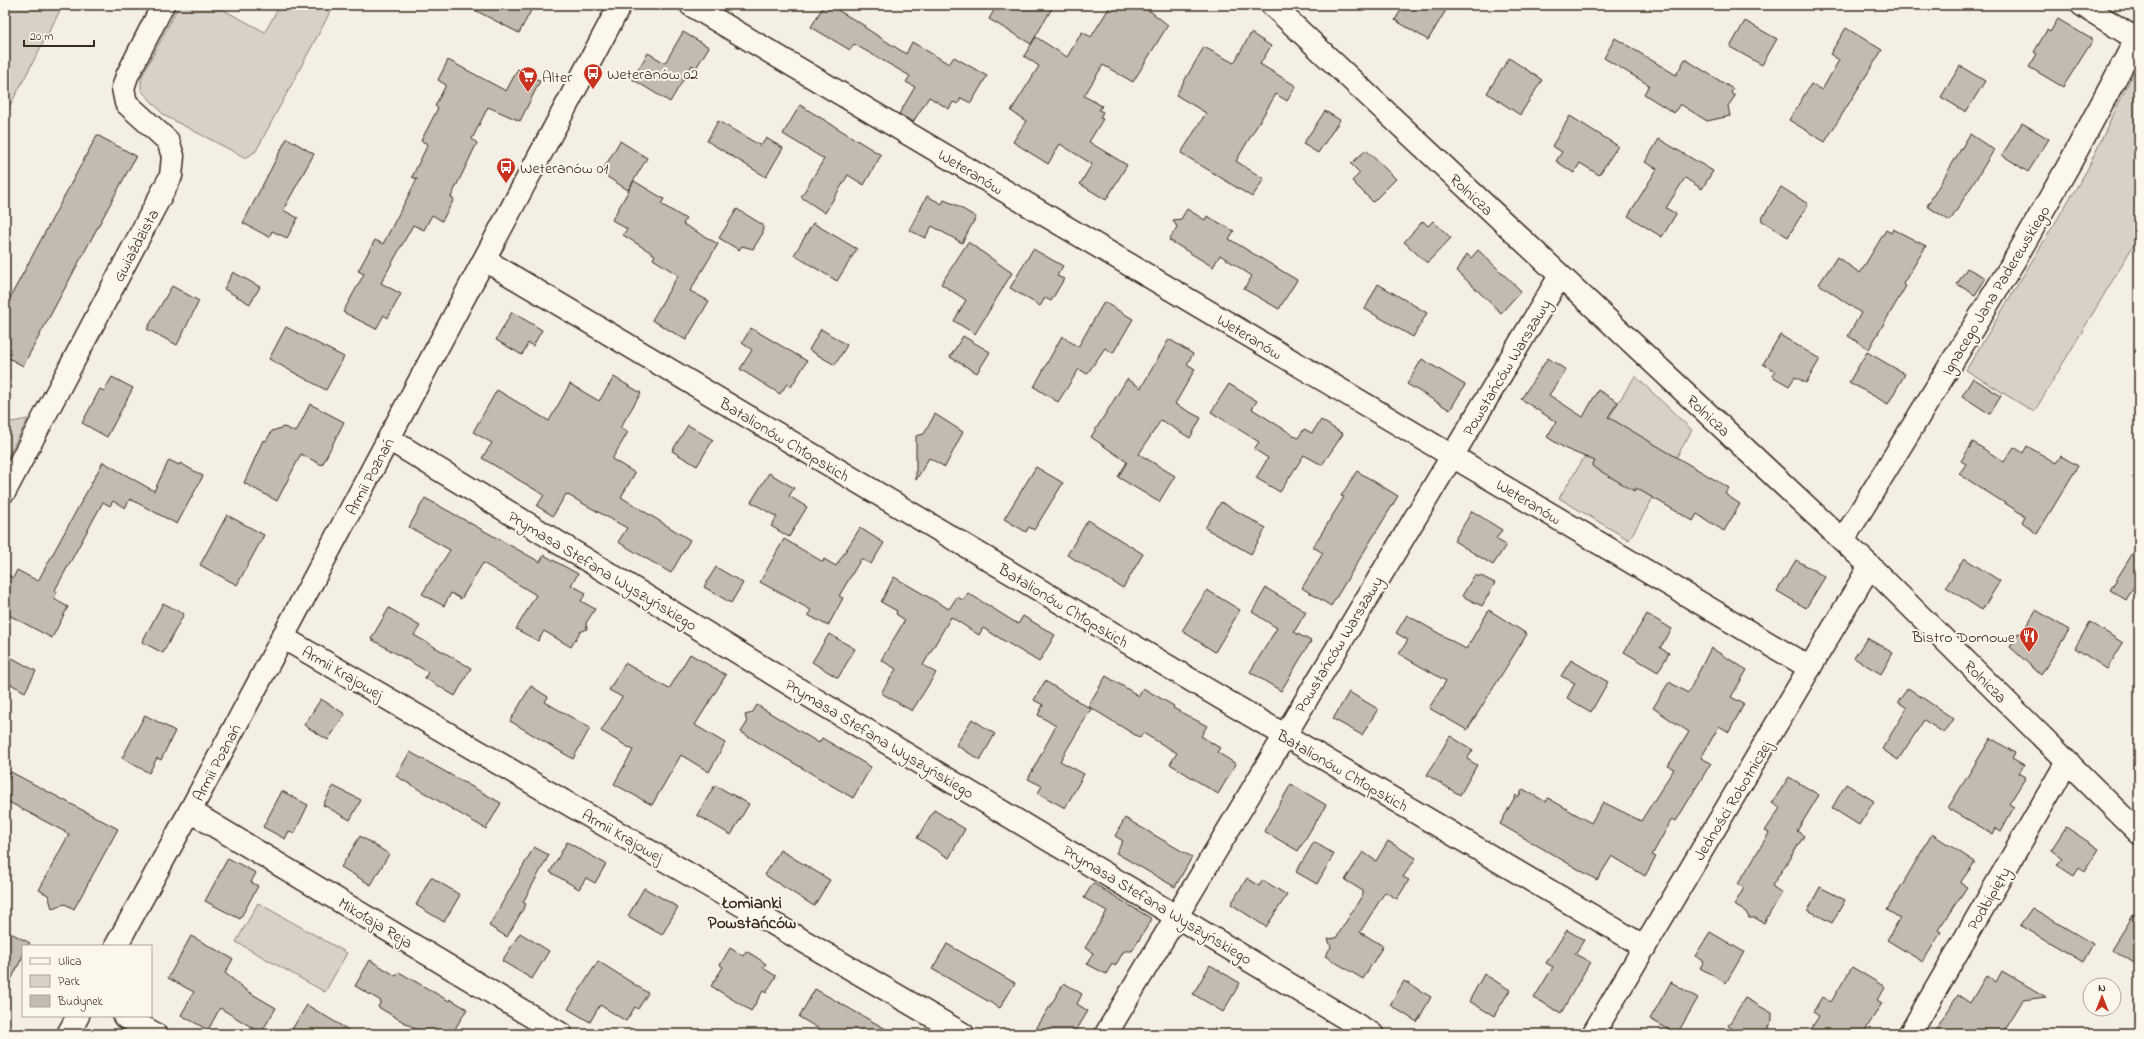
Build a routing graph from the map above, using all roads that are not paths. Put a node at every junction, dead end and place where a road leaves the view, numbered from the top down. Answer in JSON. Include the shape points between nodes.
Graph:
{"nodes":[{"id":1,"x":164,"y":5,"type":"edge"},
{"id":2,"x":620,"y":5,"type":"edge"},
{"id":3,"x":690,"y":5,"type":"edge"},
{"id":4,"x":1272,"y":5,"type":"edge"},
{"id":5,"x":2082,"y":5,"type":"edge"},
{"id":6,"x":2138,"y":36,"type":"edge"},
{"id":7,"x":485,"y":260,"type":"junction"},
{"id":8,"x":1560,"y":276,"type":"junction"},
{"id":9,"x":389,"y":439,"type":"junction"},
{"id":10,"x":1452,"y":455,"type":"junction"},
{"id":11,"x":5,"y":491,"type":"edge"},
{"id":12,"x":1843,"y":540,"type":"junction"},
{"id":13,"x":1870,"y":566,"type":"junction"},
{"id":14,"x":282,"y":637,"type":"junction"},
{"id":15,"x":1810,"y":668,"type":"junction"},
{"id":16,"x":1284,"y":735,"type":"junction"},
{"id":17,"x":2067,"y":762,"type":"junction"},
{"id":18,"x":190,"y":811,"type":"junction"},
{"id":19,"x":2139,"y":833,"type":"edge"},
{"id":20,"x":1177,"y":916,"type":"junction"},
{"id":21,"x":117,"y":945,"type":"edge"},
{"id":22,"x":1645,"y":947,"type":"junction"},
{"id":23,"x":77,"y":1017,"type":"edge"},
{"id":24,"x":126,"y":1017,"type":"edge"},
{"id":25,"x":68,"y":1034,"type":"edge"},
{"id":26,"x":155,"y":1034,"type":"edge"},
{"id":27,"x":561,"y":1034,"type":"edge"},
{"id":28,"x":963,"y":1034,"type":"edge"},
{"id":29,"x":1106,"y":1034,"type":"edge"},
{"id":30,"x":1372,"y":1034,"type":"edge"},
{"id":31,"x":1593,"y":1034,"type":"edge"},
{"id":32,"x":1910,"y":1034,"type":"edge"}],
"edges":[{"from":1,"to":11,"type":"street","name":"Gwiaździsta","via":[[126,76],[124,88],[126,104],[168,141],[173,156],[171,176]]},
{"from":2,"to":7,"type":"street","name":"Armii Poznań"},
{"from":3,"to":10,"type":"street","name":"Weteranów"},
{"from":4,"to":8,"type":"street","name":"Rolnicza"},
{"from":5,"to":6,"type":"street"},
{"from":6,"to":12,"type":"street","name":"Ignacego Jana Paderewskiego","via":[[2014,261]]},
{"from":7,"to":9,"type":"street","name":"Armii Poznań"},
{"from":7,"to":16,"type":"street","name":"Batalionów Chłopskich"},
{"from":8,"to":10,"type":"street","name":"Powstańców Warszawy"},
{"from":8,"to":12,"type":"street","name":"Rolnicza"},
{"from":9,"to":14,"type":"street","name":"Armii Poznań"},
{"from":9,"to":20,"type":"street","name":"Prymasa Stefana Wyszyńskiego","via":[[793,686]]},
{"from":10,"to":15,"type":"street","name":"Weteranów"},
{"from":10,"to":16,"type":"street","name":"Powstańców Warszawy"},
{"from":12,"to":13,"type":"street","name":"Rolnicza"},
{"from":13,"to":15,"type":"street","name":"Jedności Robotniczej"},
{"from":13,"to":17,"type":"street","name":"Rolnicza"},
{"from":14,"to":18,"type":"street","name":"Armii Poznań"},
{"from":14,"to":28,"type":"street","name":"Armii Krajowej"},
{"from":15,"to":22,"type":"street","name":"Jedności Robotniczej"},
{"from":16,"to":20,"type":"street","name":"Powstańców Warszawy"},
{"from":16,"to":22,"type":"street","name":"Batalionów Chłopskich"},
{"from":17,"to":19,"type":"street","name":"Rolnicza"},
{"from":17,"to":32,"type":"street","name":"Podbipięty"},
{"from":18,"to":21,"type":"street","name":"Armii Poznań"},
{"from":18,"to":27,"type":"street","name":"Mikołaja Reja"},
{"from":20,"to":29,"type":"street","name":"Powstańców Warszawy"},
{"from":20,"to":30,"type":"street","name":"Prymasa Stefana Wyszyńskiego"},
{"from":22,"to":31,"type":"street","name":"Jedności Robotniczej"},
{"from":23,"to":25,"type":"street"},
{"from":24,"to":26,"type":"street"}]}
